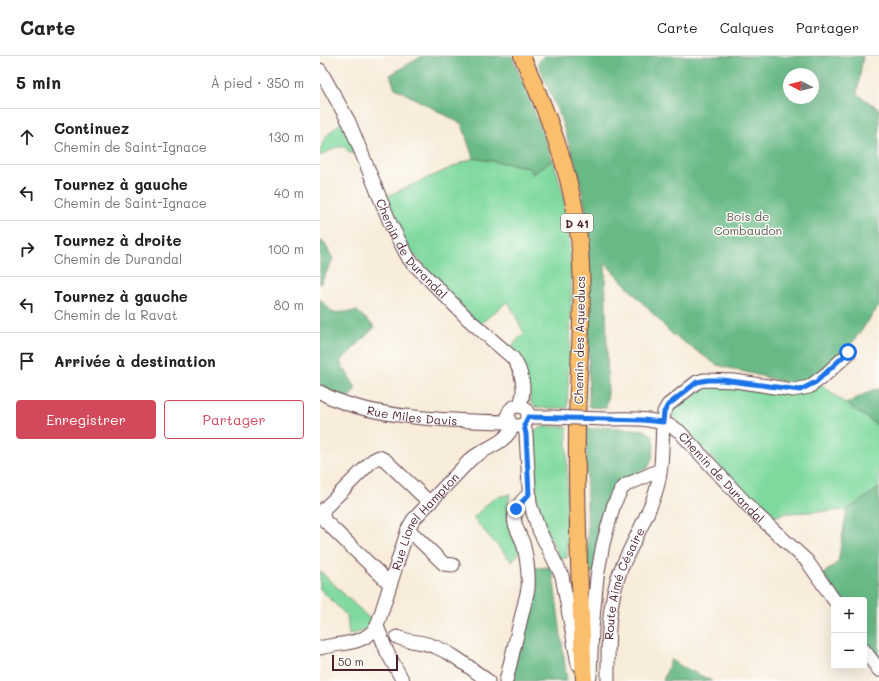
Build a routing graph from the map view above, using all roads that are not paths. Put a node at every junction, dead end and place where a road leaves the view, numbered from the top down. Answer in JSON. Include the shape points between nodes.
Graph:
{"nodes":[{"id":1,"x":522,"y":56,"type":"edge"},
{"id":2,"x":320,"y":70,"type":"edge"},
{"id":3,"x":848,"y":352,"type":"dead end"},
{"id":4,"x":320,"y":392,"type":"edge"},
{"id":5,"x":519,"y":406,"type":"junction"},
{"id":6,"x":519,"y":422,"type":"junction"},
{"id":7,"x":663,"y":422,"type":"junction"},
{"id":8,"x":660,"y":470,"type":"junction"},
{"id":9,"x":634,"y":480,"type":"junction"},
{"id":10,"x":656,"y":490,"type":"junction"},
{"id":11,"x":529,"y":494,"type":"junction"},
{"id":12,"x":430,"y":503,"type":"junction"},
{"id":13,"x":408,"y":529,"type":"junction"},
{"id":14,"x":453,"y":565,"type":"dead end"},
{"id":15,"x":390,"y":584,"type":"junction"},
{"id":16,"x":832,"y":597,"type":"edge"},
{"id":17,"x":377,"y":626,"type":"junction"},
{"id":18,"x":397,"y":637,"type":"dead end"},
{"id":19,"x":320,"y":648,"type":"edge"},
{"id":20,"x":867,"y":654,"type":"edge"},
{"id":21,"x":879,"y":670,"type":"edge"},
{"id":22,"x":403,"y":681,"type":"edge"},
{"id":23,"x":488,"y":681,"type":"edge"},
{"id":24,"x":506,"y":681,"type":"edge"},
{"id":25,"x":583,"y":681,"type":"edge"},
{"id":26,"x":590,"y":681,"type":"edge"},
{"id":27,"x":608,"y":681,"type":"edge"}],
"edges":[{"from":1,"to":25,"type":"main road","name":"Chemin des Aqueducs","number":"D 41","via":[[562,156],[574,203],[579,243],[577,452]]},
{"from":2,"to":5,"type":"street","name":"Chemin de Durandal","via":[[349,122],[391,225],[409,259],[518,365],[523,393]]},
{"from":3,"to":7,"type":"street","name":"Route Aimé Césaire","via":[[816,382],[800,390],[722,380],[697,382],[668,405]]},
{"from":4,"to":6,"type":"street","name":"Rue Miles Davis","via":[[370,411],[436,418]]},
{"from":5,"to":6,"type":"street","via":[[526,409]]},
{"from":5,"to":6,"type":"street","name":"Rue Lionel Hampton","via":[[510,409],[507,416]]},
{"from":6,"to":7,"type":"street","name":"Chemin de Durandal","bridge":true,"via":[[550,417]]},
{"from":6,"to":11,"type":"street","via":[[526,434]]},
{"from":6,"to":12,"type":"street","name":"Rue Lionel Hampton","via":[[502,441],[470,460]]},
{"from":7,"to":8,"type":"street","name":"Route Aimé Césaire"},
{"from":7,"to":16,"type":"street","name":"Chemin de Durandal","via":[[679,431],[753,511],[808,561]]},
{"from":8,"to":9,"type":"street"},
{"from":8,"to":10,"type":"street","name":"Route Aimé Césaire"},
{"from":9,"to":10,"type":"street","via":[[646,482]]},
{"from":9,"to":26,"type":"street","via":[[621,490],[614,504],[603,544],[595,598]]},
{"from":10,"to":27,"type":"street","name":"Route Aimé Césaire","via":[[622,569],[610,606]]},
{"from":11,"to":24,"type":"street","via":[[515,513],[515,522],[526,558],[528,589]]},
{"from":11,"to":25,"type":"street","via":[[535,520],[562,576]]},
{"from":12,"to":13,"type":"street","name":"Rue Lionel Hampton"},
{"from":12,"to":15,"type":"street","via":[[386,460],[379,458],[373,460],[324,509],[325,521]]},
{"from":13,"to":14,"type":"street","via":[[444,564]]},
{"from":13,"to":15,"type":"street","name":"Rue Lionel Hampton"},
{"from":15,"to":17,"type":"street","name":"Rue Lionel Hampton"},
{"from":17,"to":19,"type":"street","name":"Rue Lionel Hampton","via":[[365,638]]},
{"from":17,"to":22,"type":"street","via":[[387,652]]},
{"from":18,"to":23,"type":"street","via":[[442,650]]},
{"from":20,"to":21,"type":"street"}]}
